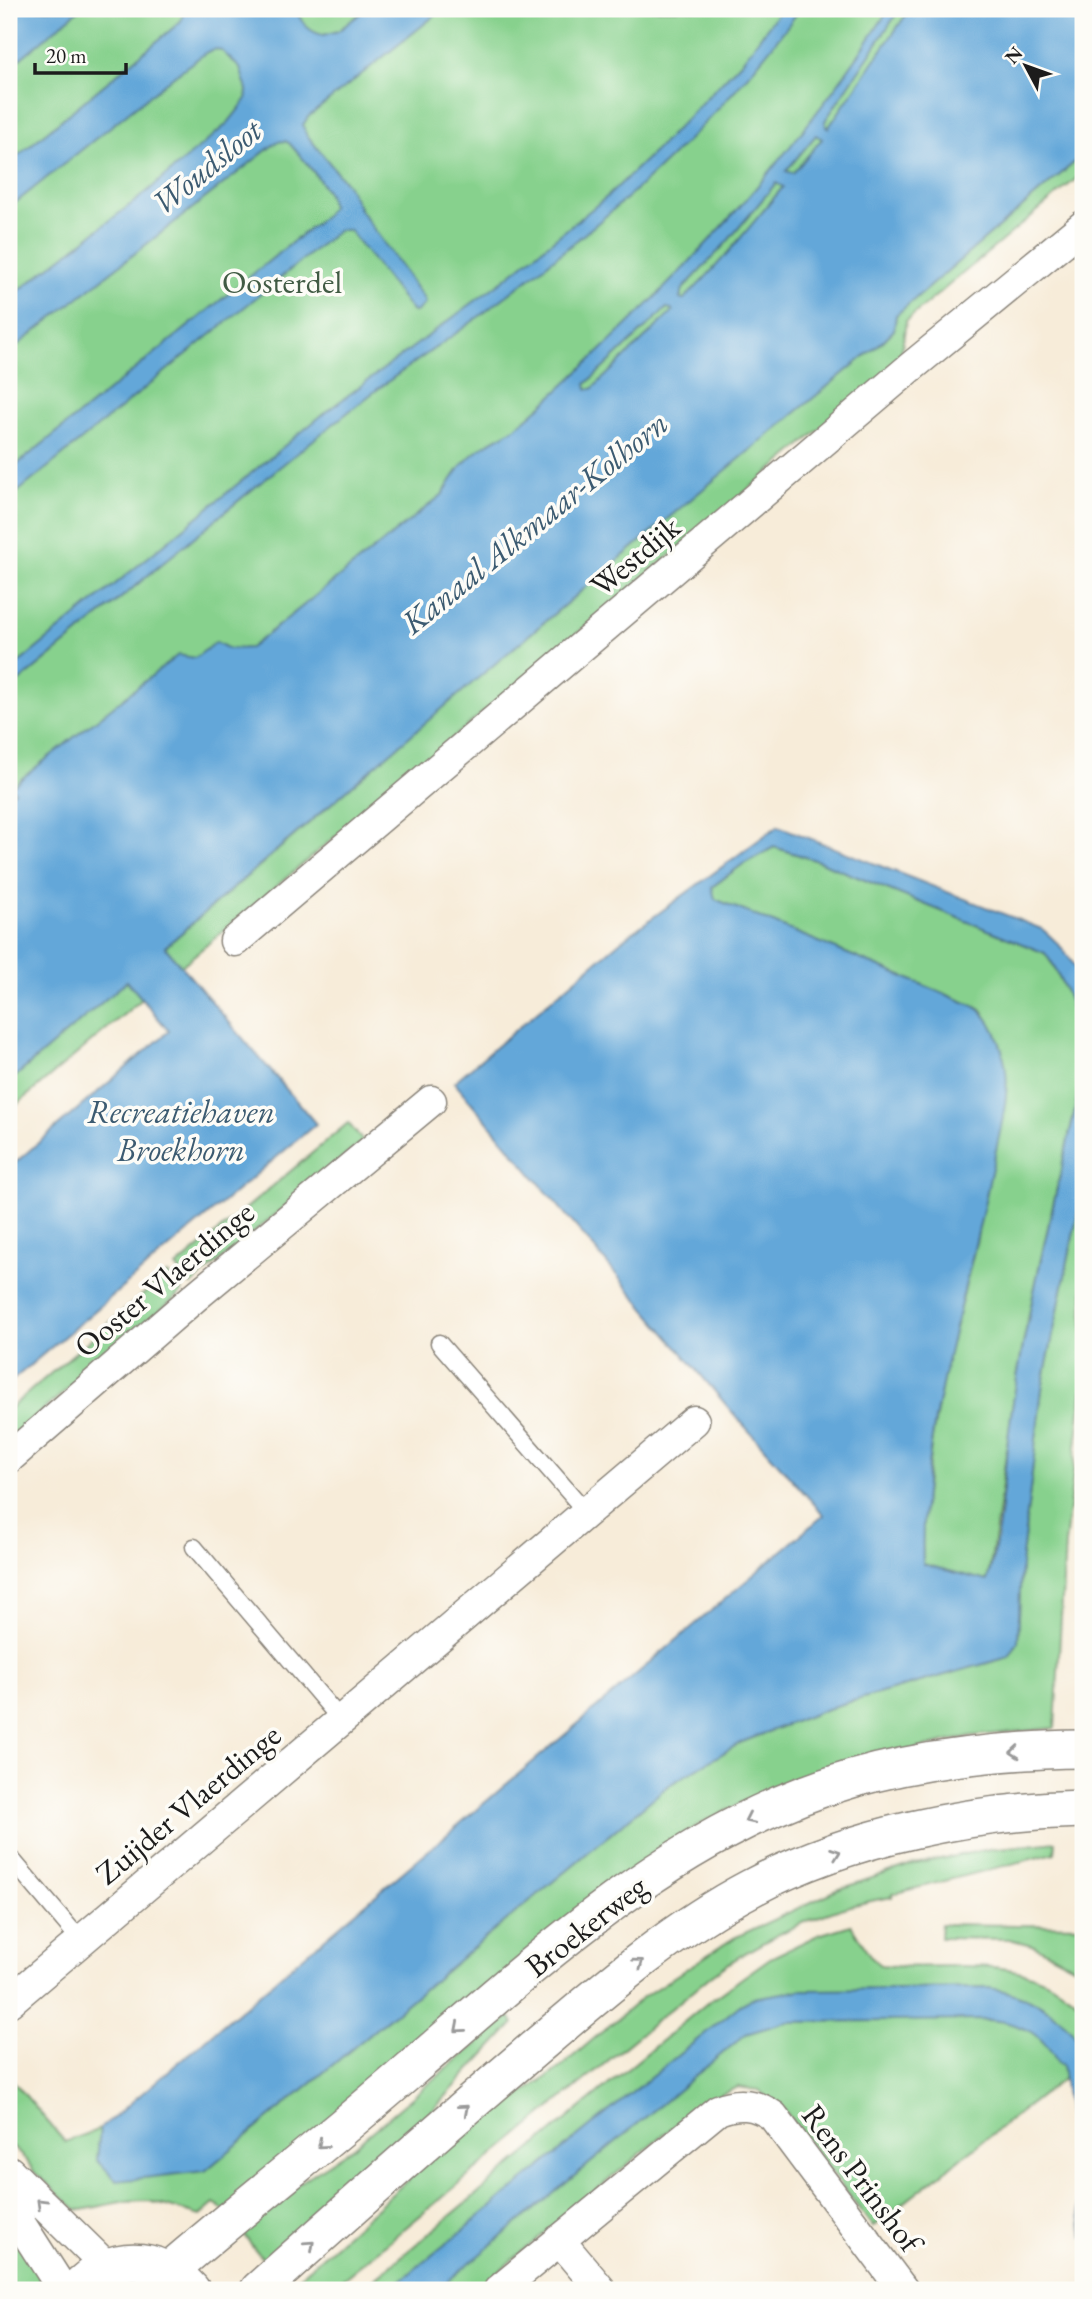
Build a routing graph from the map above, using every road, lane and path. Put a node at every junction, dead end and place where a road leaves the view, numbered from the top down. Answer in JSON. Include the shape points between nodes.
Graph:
{"nodes":[{"id":1,"x":1083,"y":226,"type":"edge"},
{"id":2,"x":234,"y":941,"type":"dead end"},
{"id":3,"x":431,"y":1101,"type":"dead end"},
{"id":4,"x":439,"y":1343,"type":"dead end"},
{"id":5,"x":694,"y":1420,"type":"dead end"},
{"id":6,"x":9,"y":1458,"type":"edge"},
{"id":7,"x":587,"y":1513,"type":"junction"},
{"id":8,"x":194,"y":1547,"type":"dead end"},
{"id":9,"x":341,"y":1720,"type":"junction"},
{"id":10,"x":1083,"y":1749,"type":"edge"},
{"id":11,"x":1083,"y":1809,"type":"edge"},
{"id":12,"x":9,"y":1856,"type":"edge"},
{"id":13,"x":81,"y":1941,"type":"junction"},
{"id":14,"x":9,"y":2002,"type":"edge"},
{"id":15,"x":9,"y":2171,"type":"edge"},
{"id":16,"x":9,"y":2206,"type":"edge"},
{"id":17,"x":559,"y":2240,"type":"junction"},
{"id":18,"x":107,"y":2267,"type":"junction"},
{"id":19,"x":180,"y":2281,"type":"edge"},
{"id":20,"x":63,"y":2290,"type":"edge"},
{"id":21,"x":76,"y":2290,"type":"edge"},
{"id":22,"x":259,"y":2290,"type":"edge"},
{"id":23,"x":499,"y":2290,"type":"edge"},
{"id":24,"x":601,"y":2290,"type":"edge"},
{"id":25,"x":903,"y":2290,"type":"edge"}],
"edges":[{"from":1,"to":2,"type":"street","name":"Westdijk"},
{"from":3,"to":6,"type":"street","name":"Ooster Vlaerdinge"},
{"from":4,"to":7,"type":"lane"},
{"from":5,"to":7,"type":"street","name":"Zuijder Vlaerdinge"},
{"from":7,"to":9,"type":"street","name":"Zuijder Vlaerdinge"},
{"from":8,"to":9,"type":"lane"},
{"from":9,"to":13,"type":"street","name":"Zuijder Vlaerdinge"},
{"from":10,"to":19,"type":"street","name":"Broekerweg","one_way":true,"via":[[956,1758],[851,1779],[742,1821],[674,1859],[538,1961]]},
{"from":22,"to":11,"type":"street","name":"Broekerweg","one_way":true,"via":[[606,1988],[697,1920],[751,1888],[878,1838],[998,1814]]},
{"from":12,"to":13,"type":"lane"},
{"from":13,"to":14,"type":"street","name":"Zuijder Vlaerdinge"},
{"from":18,"to":15,"type":"street","one_way":true},
{"from":16,"to":20,"type":"street"},
{"from":17,"to":23,"type":"street","name":"Rens Prinshof"},
{"from":17,"to":24,"type":"street"},
{"from":17,"to":25,"type":"street","name":"Rens Prinshof","via":[[718,2110],[751,2105],[773,2116]]},
{"from":18,"to":19,"type":"street","via":[[149,2263]]},
{"from":18,"to":21,"type":"street"}]}
